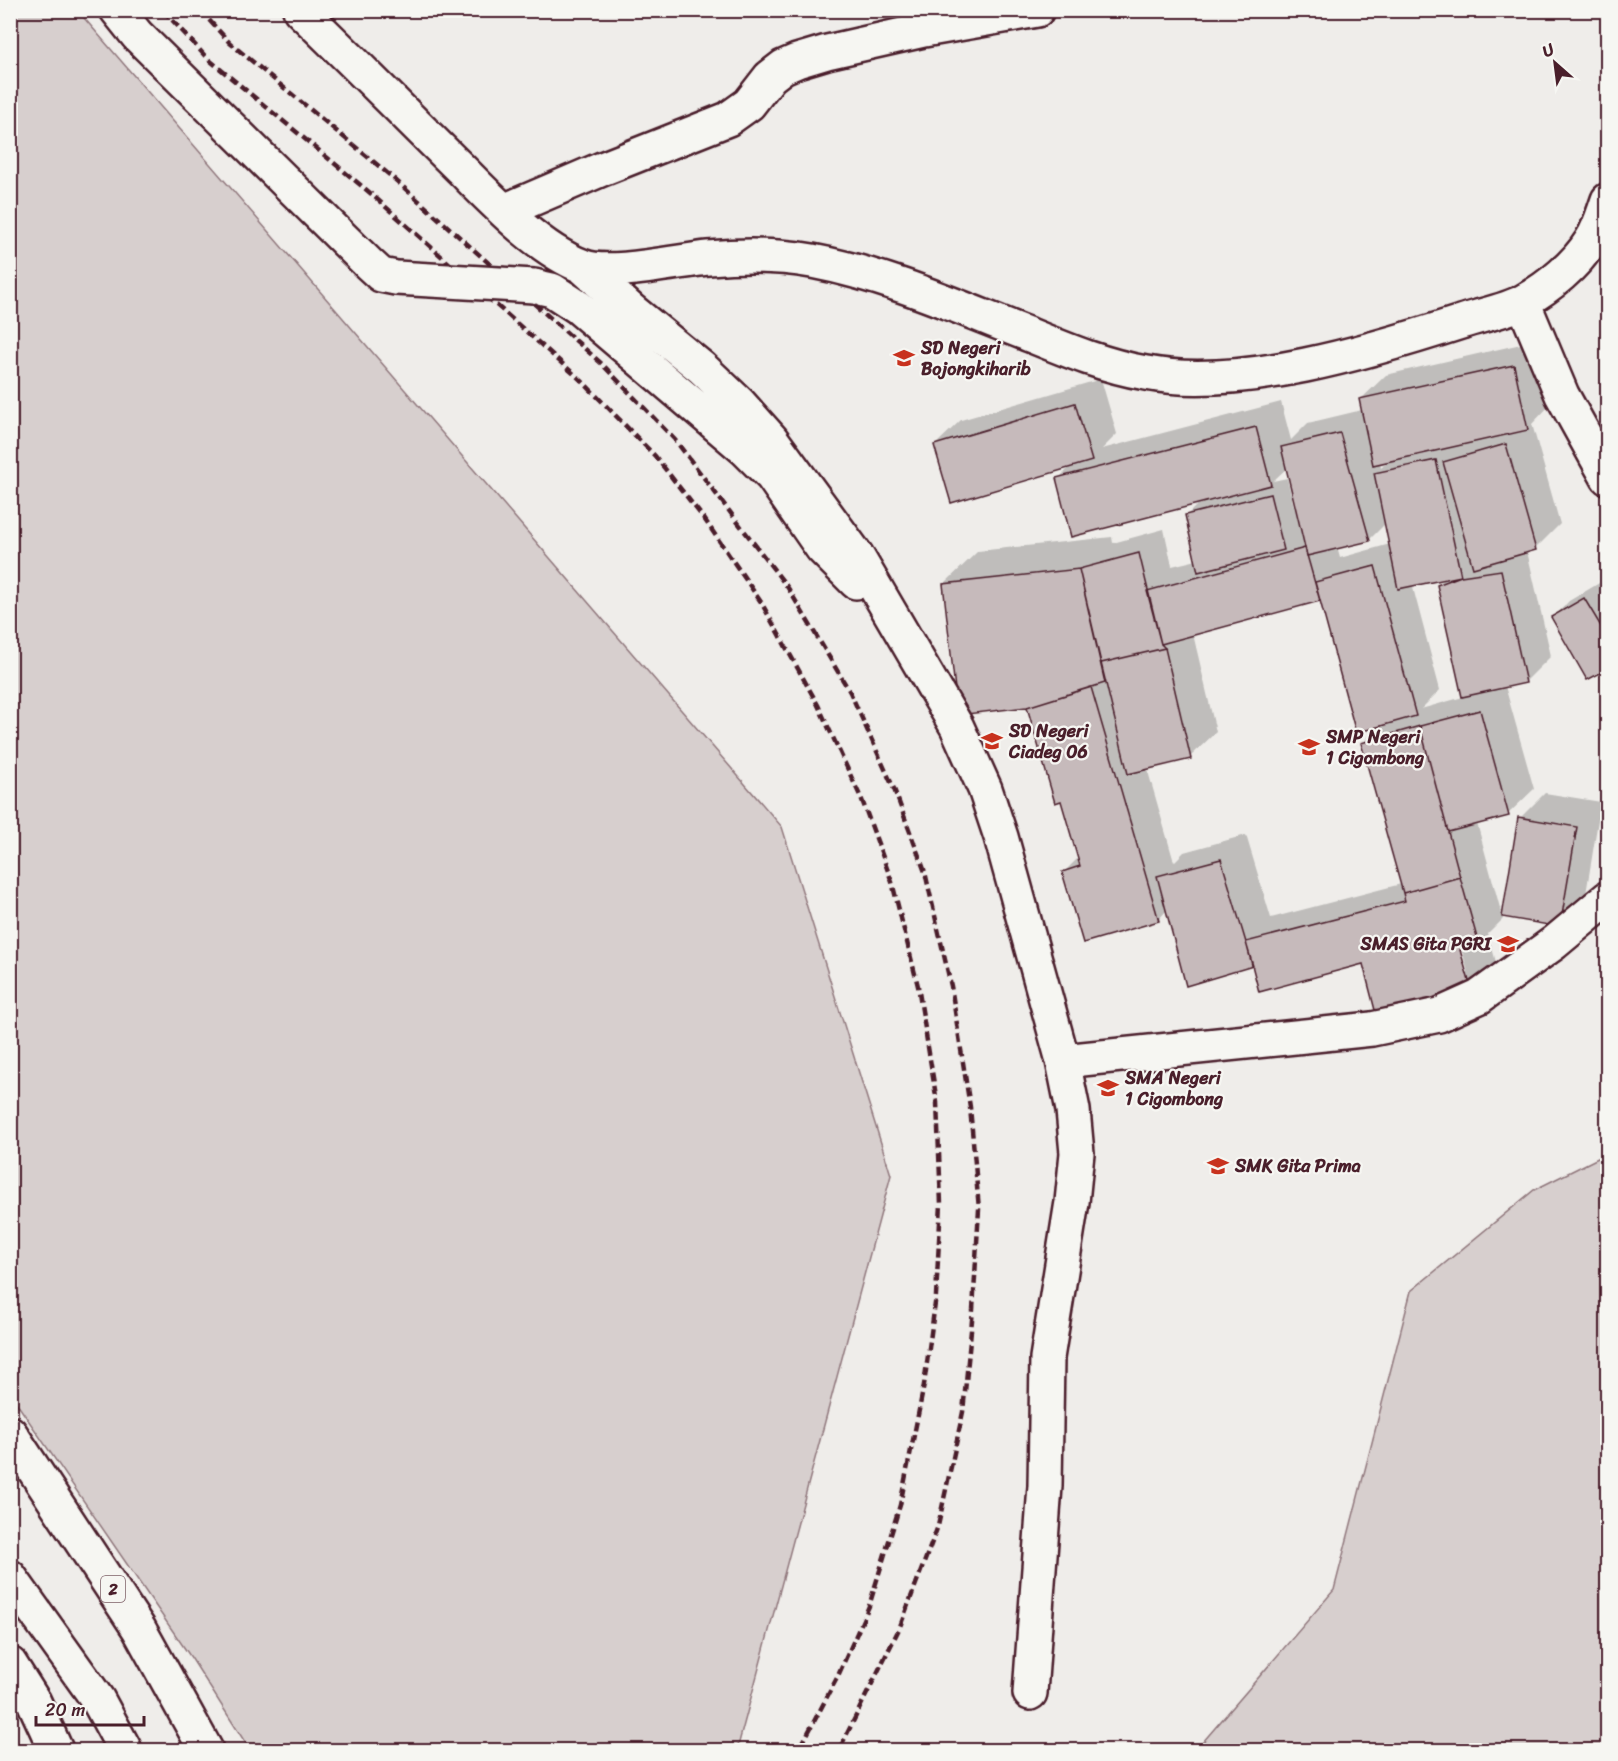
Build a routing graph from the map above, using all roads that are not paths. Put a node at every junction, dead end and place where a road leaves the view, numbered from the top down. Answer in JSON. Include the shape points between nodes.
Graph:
{"nodes":[{"id":1,"x":117,"y":10,"type":"edge"},
{"id":2,"x":300,"y":10,"type":"edge"},
{"id":3,"x":1037,"y":10,"type":"edge"},
{"id":4,"x":1608,"y":200,"type":"edge"},
{"id":5,"x":504,"y":211,"type":"junction"},
{"id":6,"x":584,"y":268,"type":"junction"},
{"id":7,"x":1523,"y":302,"type":"junction"},
{"id":8,"x":1608,"y":478,"type":"edge"},
{"id":9,"x":895,"y":621,"type":"junction"},
{"id":10,"x":1608,"y":898,"type":"edge"},
{"id":11,"x":1063,"y":1061,"type":"junction"},
{"id":12,"x":10,"y":1433,"type":"edge"},
{"id":13,"x":10,"y":1577,"type":"edge"},
{"id":14,"x":10,"y":1664,"type":"edge"},
{"id":15,"x":1030,"y":1693,"type":"dead end"},
{"id":16,"x":56,"y":1750,"type":"edge"},
{"id":17,"x":125,"y":1750,"type":"edge"},
{"id":18,"x":206,"y":1750,"type":"edge"}],
"edges":[{"from":1,"to":9,"type":"main road","bridge":true,"via":[[136,35],[381,275],[534,286],[552,290],[578,307],[746,450],[772,476],[822,548]]},
{"from":2,"to":5,"type":"main road"},
{"from":3,"to":5,"type":"main road","via":[[924,30],[797,61],[770,77],[749,104],[728,119]]},
{"from":4,"to":7,"type":"main road","via":[[1592,240],[1578,258]]},
{"from":5,"to":6,"type":"main road"},
{"from":6,"to":7,"type":"main road","via":[[613,270],[709,258],[807,260],[932,296],[1111,364],[1147,374],[1182,377],[1222,377],[1331,359]]},
{"from":6,"to":9,"type":"main road","via":[[702,368],[772,440],[857,556]]},
{"from":7,"to":8,"type":"main road","via":[[1562,395]]},
{"from":9,"to":11,"type":"main road","via":[[957,727],[985,789]]},
{"from":10,"to":11,"type":"main road","via":[[1479,997],[1439,1015],[1372,1029]]},
{"from":11,"to":15,"type":"main road","via":[[1077,1153],[1047,1358],[1045,1486]]},
{"from":12,"to":18,"type":"main road","number":"2","via":[[139,1629]]},
{"from":13,"to":17,"type":"main road","via":[[98,1700]]},
{"from":14,"to":16,"type":"main road","via":[[34,1701]]}]}
